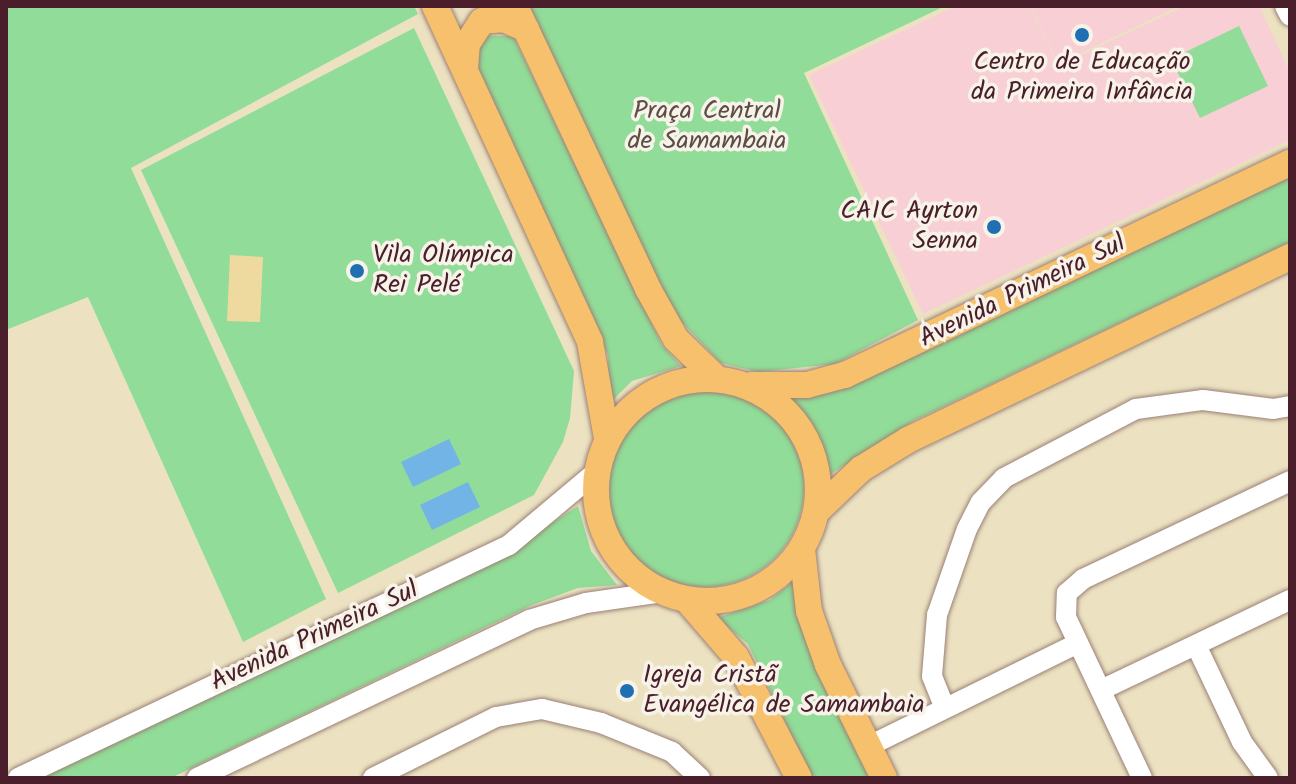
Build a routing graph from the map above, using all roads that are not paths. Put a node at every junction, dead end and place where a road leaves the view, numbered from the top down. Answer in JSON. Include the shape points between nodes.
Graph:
{"nodes":[{"id":1,"x":435,"y":6,"type":"edge"},
{"id":2,"x":1285,"y":6,"type":"edge"},
{"id":3,"x":1290,"y":16,"type":"edge"},
{"id":4,"x":520,"y":17,"type":"edge"},
{"id":5,"x":465,"y":70,"type":"junction"},
{"id":6,"x":1290,"y":163,"type":"edge"},
{"id":7,"x":1290,"y":257,"type":"edge"},
{"id":8,"x":716,"y":378,"type":"junction"},
{"id":9,"x":747,"y":385,"type":"junction"},
{"id":10,"x":1290,"y":406,"type":"edge"},
{"id":11,"x":607,"y":438,"type":"junction"},
{"id":12,"x":596,"y":472,"type":"junction"},
{"id":13,"x":1290,"y":481,"type":"edge"},
{"id":14,"x":817,"y":511,"type":"junction"},
{"id":15,"x":802,"y":549,"type":"junction"},
{"id":16,"x":662,"y":592,"type":"junction"},
{"id":17,"x":687,"y":600,"type":"junction"},
{"id":18,"x":1290,"y":600,"type":"edge"},
{"id":19,"x":1078,"y":643,"type":"junction"},
{"id":20,"x":1196,"y":645,"type":"junction"},
{"id":21,"x":1101,"y":690,"type":"junction"},
{"id":22,"x":944,"y":706,"type":"junction"},
{"id":23,"x":869,"y":746,"type":"junction"},
{"id":24,"x":794,"y":775,"type":"edge"},
{"id":25,"x":18,"y":778,"type":"edge"},
{"id":26,"x":197,"y":778,"type":"edge"},
{"id":27,"x":373,"y":778,"type":"edge"},
{"id":28,"x":700,"y":778,"type":"edge"},
{"id":29,"x":884,"y":778,"type":"edge"},
{"id":30,"x":1142,"y":778,"type":"edge"},
{"id":31,"x":1268,"y":778,"type":"edge"}],
"edges":[{"from":1,"to":5,"type":"main road"},
{"from":2,"to":3,"type":"street"},
{"from":4,"to":5,"type":"main road","via":[[482,21],[467,44]]},
{"from":4,"to":8,"type":"main road","via":[[648,289],[676,339]]},
{"from":5,"to":11,"type":"main road","via":[[590,342]]},
{"from":6,"to":9,"type":"main road","name":"Avenida Primeira Sul","via":[[845,375],[807,385]]},
{"from":7,"to":14,"type":"main road","via":[[908,440],[861,469]]},
{"from":8,"to":9,"type":"main road"},
{"from":8,"to":11,"type":"main road","via":[[682,381],[650,394],[625,413]]},
{"from":9,"to":14,"type":"main road","via":[[793,418],[810,446],[819,478]]},
{"from":10,"to":22,"type":"street","via":[[1273,409],[1203,400],[1136,409],[1004,478],[981,502],[967,529],[937,615],[932,676]]},
{"from":11,"to":12,"type":"main road"},
{"from":12,"to":16,"type":"main road","via":[[595,502],[602,531],[626,567]]},
{"from":12,"to":25,"type":"street","name":"Avenida Primeira Sul","via":[[509,545]]},
{"from":13,"to":19,"type":"street","via":[[1072,586],[1063,606]]},
{"from":14,"to":15,"type":"main road"},
{"from":15,"to":17,"type":"main road","via":[[780,574],[752,592],[720,601]]},
{"from":15,"to":23,"type":"main road","via":[[809,611],[828,665]]},
{"from":16,"to":17,"type":"main road"},
{"from":16,"to":26,"type":"street","via":[[586,603],[529,620]]},
{"from":17,"to":24,"type":"main road","via":[[736,657]]},
{"from":18,"to":20,"type":"street"},
{"from":19,"to":21,"type":"street"},
{"from":19,"to":22,"type":"street"},
{"from":20,"to":21,"type":"street"},
{"from":20,"to":31,"type":"street","via":[[1242,742]]},
{"from":21,"to":30,"type":"street"},
{"from":22,"to":23,"type":"street"},
{"from":23,"to":29,"type":"main road"},
{"from":27,"to":28,"type":"street","via":[[496,717],[542,709],[601,723],[672,752]]}]}
